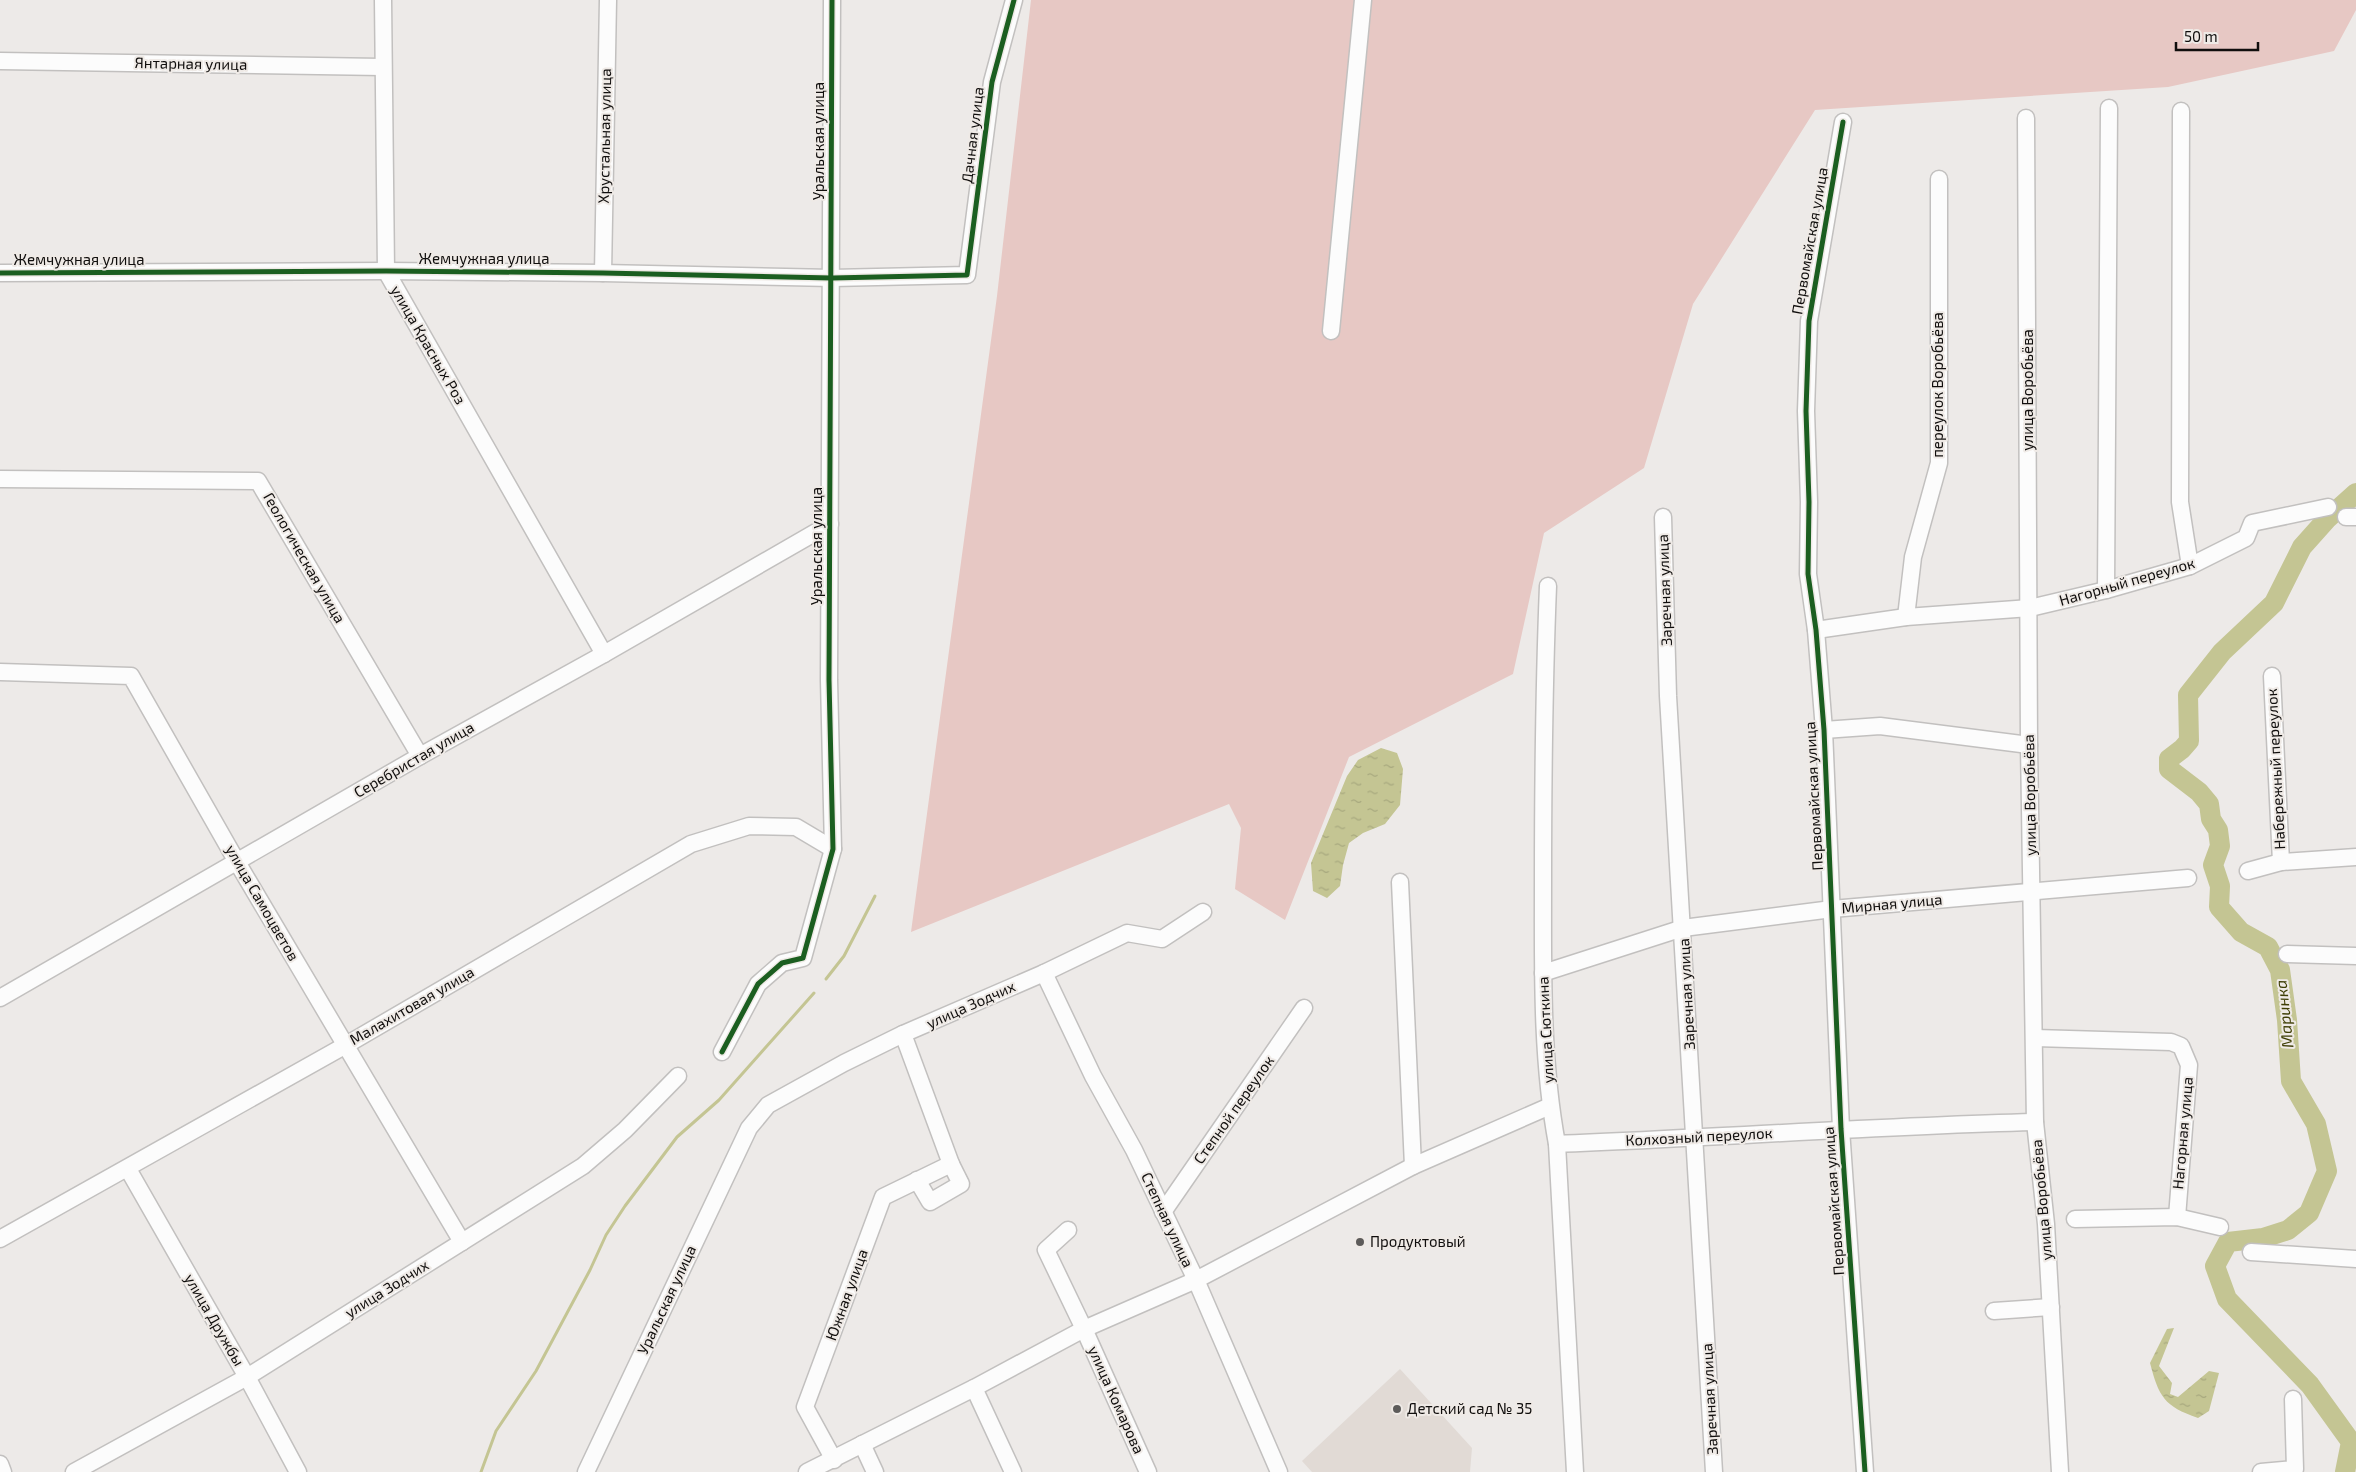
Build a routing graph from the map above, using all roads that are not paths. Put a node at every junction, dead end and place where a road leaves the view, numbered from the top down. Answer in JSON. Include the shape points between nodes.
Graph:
{"nodes":[{"id":1,"x":383,"y":0,"type":"edge"},
{"id":2,"x":608,"y":0,"type":"edge"},
{"id":3,"x":832,"y":0,"type":"edge"},
{"id":4,"x":1014,"y":0,"type":"edge"},
{"id":5,"x":1363,"y":0,"type":"edge"},
{"id":6,"x":0,"y":61,"type":"edge"},
{"id":7,"x":382,"y":67,"type":"junction"},
{"id":8,"x":2109,"y":108,"type":"dead end"},
{"id":9,"x":2181,"y":111,"type":"dead end"},
{"id":10,"x":2026,"y":118,"type":"dead end"},
{"id":11,"x":1843,"y":122,"type":"dead end"},
{"id":12,"x":1939,"y":179,"type":"dead end"},
{"id":13,"x":386,"y":271,"type":"junction"},
{"id":14,"x":0,"y":273,"type":"edge"},
{"id":15,"x":603,"y":273,"type":"junction"},
{"id":16,"x":967,"y":275,"type":"joint"},
{"id":17,"x":832,"y":278,"type":"junction"},
{"id":18,"x":1331,"y":331,"type":"dead end"},
{"id":19,"x":0,"y":479,"type":"edge"},
{"id":20,"x":2328,"y":507,"type":"dead end"},
{"id":21,"x":1663,"y":516,"type":"dead end"},
{"id":22,"x":830,"y":524,"type":"junction"},
{"id":23,"x":2190,"y":566,"type":"junction"},
{"id":24,"x":1548,"y":586,"type":"dead end"},
{"id":25,"x":2106,"y":590,"type":"junction"},
{"id":26,"x":2030,"y":608,"type":"junction"},
{"id":27,"x":1906,"y":617,"type":"junction"},
{"id":28,"x":1816,"y":630,"type":"junction"},
{"id":29,"x":604,"y":654,"type":"junction"},
{"id":30,"x":0,"y":672,"type":"edge"},
{"id":31,"x":2272,"y":676,"type":"dead end"},
{"id":32,"x":1824,"y":730,"type":"junction"},
{"id":33,"x":2029,"y":745,"type":"junction"},
{"id":34,"x":420,"y":756,"type":"junction"},
{"id":35,"x":833,"y":849,"type":"junction"},
{"id":36,"x":2356,"y":857,"type":"edge"},
{"id":37,"x":237,"y":862,"type":"junction"},
{"id":38,"x":2281,"y":862,"type":"junction"},
{"id":39,"x":2248,"y":871,"type":"dead end"},
{"id":40,"x":2188,"y":878,"type":"dead end"},
{"id":41,"x":1400,"y":882,"type":"dead end"},
{"id":42,"x":2031,"y":892,"type":"junction"},
{"id":43,"x":1832,"y":909,"type":"junction"},
{"id":44,"x":1203,"y":912,"type":"dead end"},
{"id":45,"x":1683,"y":928,"type":"junction"},
{"id":46,"x":2287,"y":954,"type":"dead end"},
{"id":47,"x":2356,"y":956,"type":"edge"},
{"id":48,"x":1044,"y":973,"type":"junction"},
{"id":49,"x":1543,"y":973,"type":"junction"},
{"id":50,"x":0,"y":998,"type":"edge"},
{"id":51,"x":1304,"y":1008,"type":"dead end"},
{"id":52,"x":902,"y":1034,"type":"junction"},
{"id":53,"x":2036,"y":1038,"type":"junction"},
{"id":54,"x":346,"y":1045,"type":"junction"},
{"id":55,"x":722,"y":1052,"type":"dead end"},
{"id":56,"x":678,"y":1076,"type":"dead end"},
{"id":57,"x":1550,"y":1106,"type":"junction"},
{"id":58,"x":2035,"y":1122,"type":"junction"},
{"id":59,"x":749,"y":1128,"type":"joint"},
{"id":60,"x":1841,"y":1129,"type":"junction"},
{"id":61,"x":1695,"y":1138,"type":"junction"},
{"id":62,"x":1557,"y":1144,"type":"junction"},
{"id":63,"x":951,"y":1164,"type":"junction"},
{"id":64,"x":1413,"y":1166,"type":"junction"},
{"id":65,"x":128,"y":1169,"type":"junction"},
{"id":66,"x":917,"y":1180,"type":"junction"},
{"id":67,"x":1164,"y":1212,"type":"junction"},
{"id":68,"x":2177,"y":1218,"type":"junction"},
{"id":69,"x":2075,"y":1219,"type":"dead end"},
{"id":70,"x":2220,"y":1227,"type":"dead end"},
{"id":71,"x":1068,"y":1230,"type":"dead end"},
{"id":72,"x":0,"y":1239,"type":"edge"},
{"id":73,"x":462,"y":1242,"type":"junction"},
{"id":74,"x":2251,"y":1252,"type":"dead end"},
{"id":75,"x":2356,"y":1259,"type":"edge"},
{"id":76,"x":1196,"y":1280,"type":"junction"},
{"id":77,"x":2051,"y":1307,"type":"junction"},
{"id":78,"x":1994,"y":1311,"type":"dead end"},
{"id":79,"x":1084,"y":1329,"type":"junction"},
{"id":80,"x":247,"y":1377,"type":"junction"},
{"id":81,"x":974,"y":1388,"type":"junction"},
{"id":82,"x":2293,"y":1399,"type":"dead end"},
{"id":83,"x":862,"y":1444,"type":"junction"},
{"id":84,"x":834,"y":1460,"type":"junction"},
{"id":85,"x":0,"y":1464,"type":"edge"},
{"id":86,"x":296,"y":1471,"type":"edge"},
{"id":87,"x":4,"y":1472,"type":"edge"},
{"id":88,"x":74,"y":1472,"type":"edge"},
{"id":89,"x":586,"y":1472,"type":"edge"},
{"id":90,"x":807,"y":1472,"type":"edge"},
{"id":91,"x":875,"y":1472,"type":"edge"},
{"id":92,"x":1013,"y":1472,"type":"edge"},
{"id":93,"x":1148,"y":1472,"type":"edge"},
{"id":94,"x":1279,"y":1472,"type":"edge"},
{"id":95,"x":1575,"y":1472,"type":"edge"},
{"id":96,"x":1714,"y":1472,"type":"edge"},
{"id":97,"x":1865,"y":1472,"type":"edge"},
{"id":98,"x":2060,"y":1472,"type":"edge"},
{"id":99,"x":2261,"y":1472,"type":"edge"}],
"edges":[{"from":1,"to":7,"type":"street","name":"улица Красных Роз"},
{"from":2,"to":15,"type":"street","name":"Хрустальная улица"},
{"from":3,"to":17,"type":"street","name":"Уральская улица"},
{"from":4,"to":16,"type":"street","name":"Дачная улица","via":[[992,82]]},
{"from":5,"to":18,"type":"street"},
{"from":6,"to":7,"type":"street","name":"Янтарная улица"},
{"from":7,"to":13,"type":"street","name":"улица Красных Роз"},
{"from":8,"to":25,"type":"street"},
{"from":9,"to":23,"type":"street","via":[[2180,502]]},
{"from":10,"to":26,"type":"street","name":"улица Воробьёва"},
{"from":11,"to":28,"type":"street","name":"Первомайская улица","via":[[1809,320],[1806,411],[1808,574]]},
{"from":12,"to":27,"type":"street","name":"переулок Воробьёва","via":[[1939,463],[1913,558]]},
{"from":13,"to":14,"type":"street","name":"Жемчужная улица"},
{"from":13,"to":15,"type":"street","name":"Жемчужная улица"},
{"from":13,"to":29,"type":"street","name":"улица Красных Роз"},
{"from":15,"to":17,"type":"street","name":"Жемчужная улица"},
{"from":16,"to":17,"type":"street","name":"Жемчужная улица"},
{"from":17,"to":22,"type":"street","name":"Уральская улица"},
{"from":19,"to":34,"type":"street","name":"Геологическая улица","via":[[258,480]]},
{"from":20,"to":23,"type":"street","name":"Нагорный переулок","via":[[2252,523],[2246,538]]},
{"from":21,"to":45,"type":"street","name":"Заречная улица","via":[[1668,696]]},
{"from":22,"to":29,"type":"street","name":"Серебристая улица"},
{"from":22,"to":35,"type":"street","name":"Уральская улица"},
{"from":23,"to":25,"type":"street","name":"Нагорный переулок"},
{"from":24,"to":49,"type":"street","name":"улица Сюткина"},
{"from":25,"to":26,"type":"street","name":"Нагорный переулок"},
{"from":26,"to":27,"type":"street","name":"Нагорный переулок"},
{"from":26,"to":33,"type":"street","name":"улица Воробьёва"},
{"from":27,"to":28,"type":"street","name":"Нагорный переулок"},
{"from":28,"to":32,"type":"street","name":"Первомайская улица"},
{"from":29,"to":34,"type":"street","name":"Серебристая улица"},
{"from":30,"to":37,"type":"street","name":"улица Самоцветов","via":[[131,676]]},
{"from":31,"to":38,"type":"street","name":"Набережный переулок"},
{"from":32,"to":33,"type":"street","via":[[1880,726]]},
{"from":32,"to":43,"type":"street","name":"Первомайская улица"},
{"from":33,"to":42,"type":"street","name":"улица Воробьёва"},
{"from":34,"to":37,"type":"street","name":"Серебристая улица"},
{"from":35,"to":54,"type":"street","name":"Малахитовая улица","via":[[796,827],[749,826],[691,844]]},
{"from":35,"to":55,"type":"street","name":"Уральская улица","via":[[803,958],[782,963],[758,984]]},
{"from":36,"to":38,"type":"street"},
{"from":37,"to":50,"type":"street","name":"Серебристая улица"},
{"from":37,"to":54,"type":"street","name":"улица Самоцветов"},
{"from":38,"to":39,"type":"street"},
{"from":40,"to":42,"type":"street","name":"Мирная улица"},
{"from":41,"to":64,"type":"street"},
{"from":42,"to":43,"type":"street","name":"Мирная улица"},
{"from":42,"to":53,"type":"street","name":"улица Воробьёва"},
{"from":43,"to":45,"type":"street","name":"Мирная улица"},
{"from":43,"to":60,"type":"street","name":"Первомайская улица"},
{"from":44,"to":48,"type":"street","name":"улица Зодчих","via":[[1162,939],[1127,933]]},
{"from":45,"to":49,"type":"street","name":"Мирная улица"},
{"from":45,"to":61,"type":"street","name":"Заречная улица"},
{"from":46,"to":47,"type":"street"},
{"from":48,"to":52,"type":"street","name":"улица Зодчих"},
{"from":48,"to":67,"type":"street","name":"Степная улица"},
{"from":49,"to":57,"type":"street","name":"улица Сюткина"},
{"from":51,"to":67,"type":"street","name":"Степной переулок"},
{"from":52,"to":59,"type":"street","name":"улица Зодчих","via":[[768,1105]]},
{"from":52,"to":63,"type":"street"},
{"from":53,"to":58,"type":"street","name":"улица Воробьёва"},
{"from":53,"to":68,"type":"street","name":"Нагорная улица","via":[[2171,1042],[2181,1046],[2189,1065]]},
{"from":54,"to":65,"type":"street","name":"Малахитовая улица"},
{"from":54,"to":73,"type":"street","name":"улица Самоцветов"},
{"from":56,"to":73,"type":"street","name":"улица Зодчих","via":[[584,1166]]},
{"from":57,"to":62,"type":"street","name":"улица Сюткина"},
{"from":57,"to":64,"type":"street"},
{"from":58,"to":60,"type":"street","name":"Колхозный переулок"},
{"from":58,"to":77,"type":"street","name":"улица Воробьёва"},
{"from":59,"to":89,"type":"street","name":"Уральская улица"},
{"from":60,"to":61,"type":"street","name":"Колхозный переулок"},
{"from":60,"to":97,"type":"street","name":"Первомайская улица"},
{"from":61,"to":62,"type":"street","name":"Колхозный переулок"},
{"from":61,"to":96,"type":"street","name":"Заречная улица"},
{"from":62,"to":95,"type":"street","name":"улица Сюткина"},
{"from":63,"to":66,"type":"street","name":"Южная улица"},
{"from":63,"to":66,"type":"street","via":[[961,1184],[930,1202]]},
{"from":64,"to":76,"type":"street"},
{"from":65,"to":72,"type":"street","name":"Малахитовая улица"},
{"from":65,"to":80,"type":"street","name":"улица Дружбы"},
{"from":66,"to":84,"type":"street","name":"Южная улица","via":[[883,1197],[805,1407]]},
{"from":67,"to":76,"type":"street","name":"Степная улица"},
{"from":68,"to":69,"type":"street"},
{"from":68,"to":70,"type":"street"},
{"from":71,"to":79,"type":"street","name":"улица Комарова","via":[[1046,1250]]},
{"from":73,"to":80,"type":"street","name":"улица Зодчих"},
{"from":74,"to":75,"type":"street"},
{"from":76,"to":79,"type":"street"},
{"from":76,"to":94,"type":"street","name":"Степная улица"},
{"from":77,"to":78,"type":"street"},
{"from":77,"to":98,"type":"street","name":"улица Воробьёва"},
{"from":79,"to":81,"type":"street"},
{"from":79,"to":93,"type":"street","name":"улица Комарова"},
{"from":80,"to":86,"type":"street","name":"улица Дружбы"},
{"from":80,"to":88,"type":"street","name":"улица Зодчих"},
{"from":81,"to":83,"type":"street"},
{"from":81,"to":92,"type":"street"},
{"from":82,"to":99,"type":"street","via":[[2295,1468]]},
{"from":83,"to":84,"type":"street"},
{"from":83,"to":91,"type":"street"},
{"from":84,"to":90,"type":"street"},
{"from":85,"to":87,"type":"street"}]}
